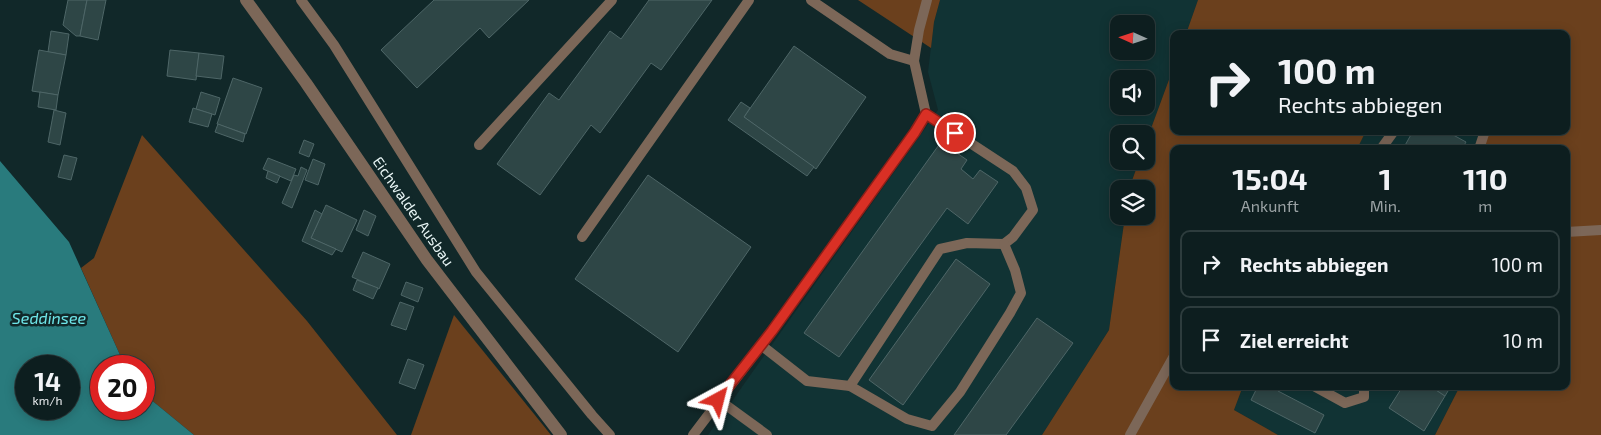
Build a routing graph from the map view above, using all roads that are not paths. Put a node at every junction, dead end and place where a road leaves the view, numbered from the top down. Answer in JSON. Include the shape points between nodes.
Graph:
{"nodes":[{"id":1,"x":246,"y":0,"type":"edge"},
{"id":2,"x":301,"y":0,"type":"edge"},
{"id":3,"x":612,"y":0,"type":"edge"},
{"id":4,"x":749,"y":0,"type":"edge"},
{"id":5,"x":812,"y":0,"type":"edge"},
{"id":6,"x":927,"y":0,"type":"edge"},
{"id":7,"x":914,"y":61,"type":"junction"},
{"id":8,"x":926,"y":114,"type":"junction"},
{"id":9,"x":479,"y":145,"type":"dead end"},
{"id":10,"x":1601,"y":230,"type":"edge"},
{"id":11,"x":1570,"y":232,"type":"edge"},
{"id":12,"x":582,"y":237,"type":"dead end"},
{"id":13,"x":1004,"y":244,"type":"junction"},
{"id":14,"x":761,"y":345,"type":"junction"},
{"id":15,"x":1170,"y":363,"type":"edge"},
{"id":16,"x":850,"y":386,"type":"junction"},
{"id":17,"x":1321,"y":390,"type":"edge"},
{"id":18,"x":1364,"y":390,"type":"edge"},
{"id":19,"x":718,"y":400,"type":"junction"},
{"id":20,"x":562,"y":435,"type":"edge"},
{"id":21,"x":610,"y":435,"type":"edge"},
{"id":22,"x":693,"y":435,"type":"edge"},
{"id":23,"x":767,"y":435,"type":"edge"},
{"id":24,"x":1130,"y":435,"type":"edge"}],
"edges":[{"from":1,"to":20,"type":"street","name":"Eichwalder Ausbau","via":[[427,260]]},
{"from":2,"to":21,"type":"lane","via":[[334,45],[476,272]]},
{"from":3,"to":9,"type":"lane"},
{"from":4,"to":12,"type":"lane"},
{"from":5,"to":7,"type":"lane","via":[[890,54]]},
{"from":6,"to":7,"type":"lane"},
{"from":7,"to":8,"type":"lane"},
{"from":8,"to":13,"type":"lane","via":[[1013,171],[1026,188],[1033,210]]},
{"from":8,"to":14,"type":"lane"},
{"from":10,"to":11,"type":"lane"},
{"from":13,"to":16,"type":"lane","via":[[967,243],[940,249]]},
{"from":13,"to":16,"type":"lane","via":[[1020,293],[960,392],[932,426],[907,418]]},
{"from":14,"to":16,"type":"lane","via":[[807,381]]},
{"from":14,"to":19,"type":"lane"},
{"from":15,"to":24,"type":"lane"},
{"from":17,"to":18,"type":"lane","via":[[1346,404],[1364,397]]},
{"from":19,"to":22,"type":"lane"},
{"from":19,"to":23,"type":"lane"}]}
